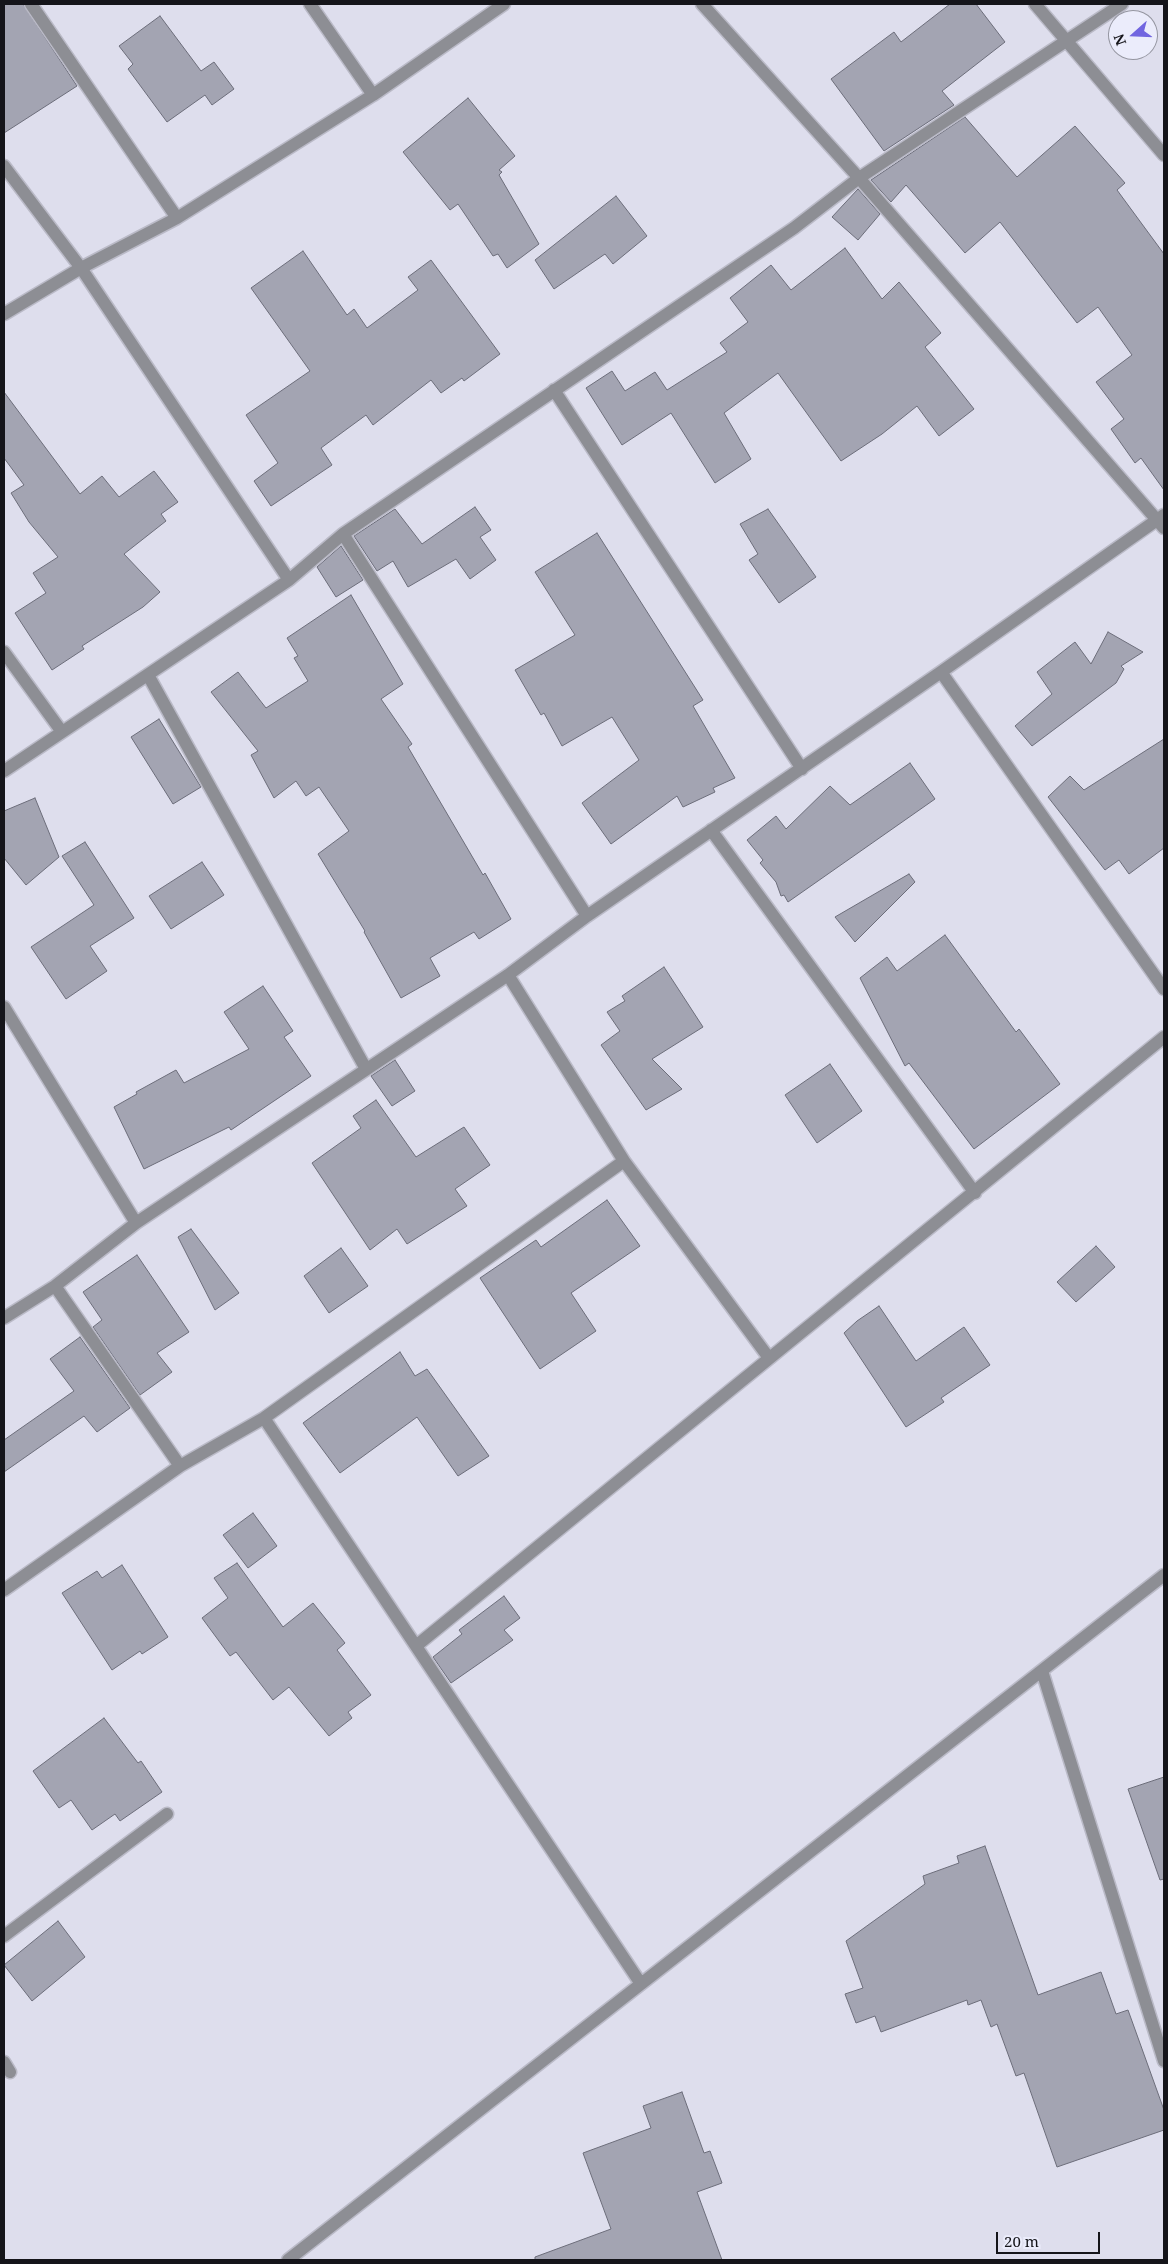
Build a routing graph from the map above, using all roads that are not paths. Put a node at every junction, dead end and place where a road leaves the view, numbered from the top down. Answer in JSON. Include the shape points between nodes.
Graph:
{"nodes":[{"id":1,"x":31,"y":4,"type":"edge"},
{"id":2,"x":310,"y":4,"type":"edge"},
{"id":3,"x":504,"y":4,"type":"edge"},
{"id":4,"x":702,"y":4,"type":"edge"},
{"id":5,"x":1035,"y":4,"type":"edge"},
{"id":6,"x":1122,"y":4,"type":"edge"},
{"id":7,"x":1066,"y":40,"type":"junction"},
{"id":8,"x":373,"y":95,"type":"junction"},
{"id":9,"x":1164,"y":155,"type":"edge"},
{"id":10,"x":4,"y":166,"type":"edge"},
{"id":11,"x":859,"y":178,"type":"junction"},
{"id":12,"x":177,"y":218,"type":"junction"},
{"id":13,"x":81,"y":268,"type":"junction"},
{"id":14,"x":4,"y":314,"type":"edge"},
{"id":15,"x":554,"y":390,"type":"junction"},
{"id":16,"x":1162,"y":521,"type":"edge"},
{"id":17,"x":343,"y":534,"type":"junction"},
{"id":18,"x":289,"y":580,"type":"junction"},
{"id":19,"x":4,"y":652,"type":"edge"},
{"id":20,"x":941,"y":672,"type":"junction"},
{"id":21,"x":148,"y":675,"type":"junction"},
{"id":22,"x":62,"y":732,"type":"junction"},
{"id":23,"x":802,"y":769,"type":"junction"},
{"id":24,"x":4,"y":771,"type":"edge"},
{"id":25,"x":711,"y":830,"type":"junction"},
{"id":26,"x":587,"y":916,"type":"junction"},
{"id":27,"x":508,"y":975,"type":"junction"},
{"id":28,"x":1164,"y":989,"type":"edge"},
{"id":29,"x":4,"y":1007,"type":"edge"},
{"id":30,"x":1164,"y":1037,"type":"edge"},
{"id":31,"x":366,"y":1069,"type":"junction"},
{"id":32,"x":624,"y":1161,"type":"junction"},
{"id":33,"x":975,"y":1193,"type":"junction"},
{"id":34,"x":136,"y":1223,"type":"junction"},
{"id":35,"x":55,"y":1286,"type":"junction"},
{"id":36,"x":4,"y":1318,"type":"edge"},
{"id":37,"x":769,"y":1358,"type":"junction"},
{"id":38,"x":264,"y":1418,"type":"junction"},
{"id":39,"x":180,"y":1466,"type":"junction"},
{"id":40,"x":1164,"y":1575,"type":"edge"},
{"id":41,"x":4,"y":1590,"type":"edge"},
{"id":42,"x":416,"y":1646,"type":"junction"},
{"id":43,"x":1042,"y":1671,"type":"junction"},
{"id":44,"x":167,"y":1814,"type":"dead end"},
{"id":45,"x":4,"y":1936,"type":"edge"},
{"id":46,"x":641,"y":1984,"type":"junction"},
{"id":47,"x":1164,"y":2061,"type":"edge"},
{"id":48,"x":288,"y":2260,"type":"edge"}],
"edges":[{"from":1,"to":12,"type":"street"},
{"from":2,"to":8,"type":"street"},
{"from":3,"to":8,"type":"street"},
{"from":4,"to":11,"type":"street"},
{"from":5,"to":7,"type":"street"},
{"from":6,"to":7,"type":"street"},
{"from":7,"to":9,"type":"street"},
{"from":7,"to":11,"type":"street"},
{"from":8,"to":12,"type":"street"},
{"from":10,"to":13,"type":"street"},
{"from":11,"to":15,"type":"street","via":[[794,228]]},
{"from":11,"to":16,"type":"street"},
{"from":12,"to":13,"type":"street"},
{"from":13,"to":14,"type":"street"},
{"from":13,"to":18,"type":"street"},
{"from":15,"to":17,"type":"street"},
{"from":15,"to":23,"type":"street"},
{"from":16,"to":20,"type":"street"},
{"from":17,"to":18,"type":"street"},
{"from":17,"to":26,"type":"street"},
{"from":18,"to":21,"type":"street"},
{"from":19,"to":22,"type":"street"},
{"from":20,"to":23,"type":"street"},
{"from":20,"to":28,"type":"street"},
{"from":21,"to":22,"type":"street"},
{"from":21,"to":31,"type":"street"},
{"from":22,"to":24,"type":"street"},
{"from":23,"to":25,"type":"street"},
{"from":25,"to":26,"type":"street"},
{"from":25,"to":33,"type":"street"},
{"from":26,"to":27,"type":"street"},
{"from":27,"to":31,"type":"street"},
{"from":27,"to":32,"type":"street"},
{"from":29,"to":34,"type":"street"},
{"from":30,"to":33,"type":"street"},
{"from":31,"to":34,"type":"street"},
{"from":32,"to":37,"type":"street"},
{"from":32,"to":38,"type":"street"},
{"from":33,"to":37,"type":"street"},
{"from":34,"to":35,"type":"street"},
{"from":35,"to":36,"type":"street"},
{"from":35,"to":39,"type":"street"},
{"from":37,"to":42,"type":"street"},
{"from":38,"to":39,"type":"street"},
{"from":38,"to":42,"type":"street"},
{"from":39,"to":41,"type":"street"},
{"from":40,"to":43,"type":"street"},
{"from":42,"to":46,"type":"street"},
{"from":43,"to":46,"type":"street"},
{"from":43,"to":47,"type":"street"},
{"from":44,"to":45,"type":"street"},
{"from":46,"to":48,"type":"street"}]}
